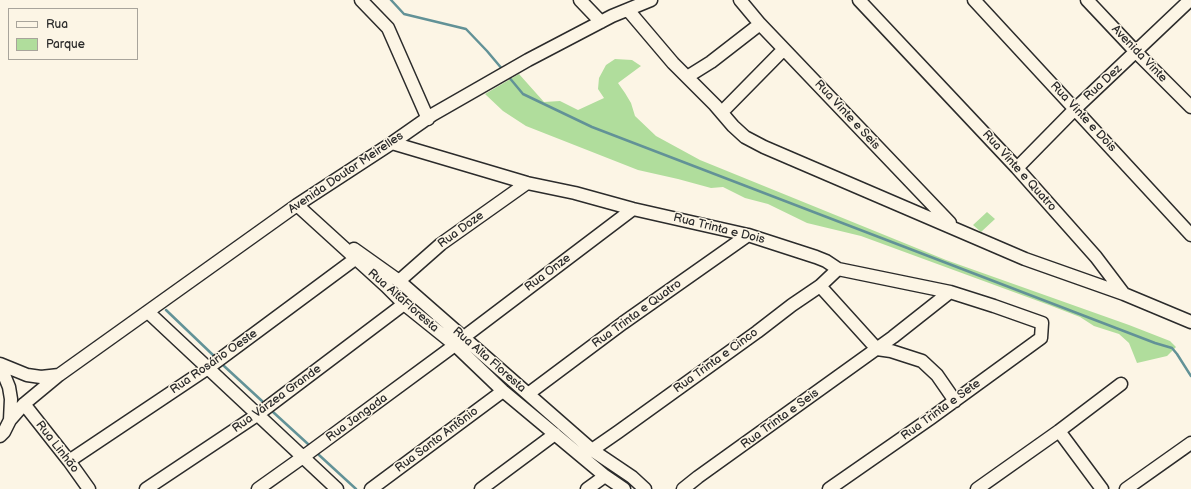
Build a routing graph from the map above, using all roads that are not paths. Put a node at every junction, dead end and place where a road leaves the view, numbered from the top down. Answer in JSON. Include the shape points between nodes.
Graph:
{"nodes":[{"id":1,"x":361,"y":0,"type":"edge"},
{"id":2,"x":580,"y":0,"type":"edge"},
{"id":3,"x":651,"y":0,"type":"edge"},
{"id":4,"x":740,"y":0,"type":"edge"},
{"id":5,"x":859,"y":0,"type":"edge"},
{"id":6,"x":974,"y":0,"type":"edge"},
{"id":7,"x":1087,"y":0,"type":"edge"},
{"id":8,"x":1190,"y":0,"type":"edge"},
{"id":9,"x":628,"y":10,"type":"junction"},
{"id":10,"x":601,"y":22,"type":"junction"},
{"id":11,"x":760,"y":24,"type":"junction"},
{"id":12,"x":784,"y":49,"type":"junction"},
{"id":13,"x":1136,"y":52,"type":"junction"},
{"id":14,"x":687,"y":77,"type":"junction"},
{"id":15,"x":1191,"y":107,"type":"edge"},
{"id":16,"x":1075,"y":109,"type":"junction"},
{"id":17,"x":722,"y":112,"type":"junction"},
{"id":18,"x":428,"y":118,"type":"junction"},
{"id":19,"x":392,"y":143,"type":"junction"},
{"id":20,"x":1017,"y":168,"type":"junction"},
{"id":21,"x":527,"y":183,"type":"junction"},
{"id":22,"x":297,"y":205,"type":"junction"},
{"id":23,"x":633,"y":209,"type":"junction"},
{"id":24,"x":955,"y":228,"type":"junction"},
{"id":25,"x":1190,"y":231,"type":"edge"},
{"id":26,"x":748,"y":235,"type":"junction"},
{"id":27,"x":330,"y":236,"type":"junction"},
{"id":28,"x":355,"y":259,"type":"junction"},
{"id":29,"x":838,"y":269,"type":"junction"},
{"id":30,"x":399,"y":281,"type":"junction"},
{"id":31,"x":820,"y":286,"type":"junction"},
{"id":32,"x":950,"y":292,"type":"junction"},
{"id":33,"x":1124,"y":294,"type":"junction"},
{"id":34,"x":404,"y":304,"type":"junction"},
{"id":35,"x":148,"y":312,"type":"junction"},
{"id":36,"x":1191,"y":322,"type":"edge"},
{"id":37,"x":1042,"y":323,"type":"joint"},
{"id":38,"x":459,"y":341,"type":"junction"},
{"id":39,"x":877,"y":349,"type":"junction"},
{"id":40,"x":0,"y":365,"type":"edge"},
{"id":41,"x":208,"y":368,"type":"junction"},
{"id":42,"x":59,"y":375,"type":"junction"},
{"id":43,"x":1121,"y":384,"type":"dead end"},
{"id":44,"x":503,"y":391,"type":"junction"},
{"id":45,"x":528,"y":394,"type":"junction"},
{"id":46,"x":955,"y":401,"type":"junction"},
{"id":47,"x":24,"y":404,"type":"junction"},
{"id":48,"x":257,"y":415,"type":"junction"},
{"id":49,"x":10,"y":420,"type":"junction"},
{"id":50,"x":1059,"y":431,"type":"junction"},
{"id":51,"x":555,"y":434,"type":"junction"},
{"id":52,"x":0,"y":436,"type":"edge"},
{"id":53,"x":1191,"y":443,"type":"edge"},
{"id":54,"x":592,"y":450,"type":"junction"},
{"id":55,"x":303,"y":457,"type":"junction"},
{"id":56,"x":69,"y":461,"type":"junction"},
{"id":57,"x":605,"y":476,"type":"junction"},
{"id":58,"x":632,"y":477,"type":"junction"},
{"id":59,"x":89,"y":489,"type":"edge"},
{"id":60,"x":146,"y":489,"type":"edge"},
{"id":61,"x":258,"y":489,"type":"edge"},
{"id":62,"x":337,"y":489,"type":"edge"},
{"id":63,"x":371,"y":489,"type":"edge"},
{"id":64,"x":481,"y":489,"type":"edge"},
{"id":65,"x":587,"y":489,"type":"edge"},
{"id":66,"x":624,"y":489,"type":"edge"},
{"id":67,"x":645,"y":489,"type":"edge"},
{"id":68,"x":683,"y":489,"type":"edge"},
{"id":69,"x":829,"y":489,"type":"edge"},
{"id":70,"x":977,"y":489,"type":"edge"},
{"id":71,"x":1102,"y":489,"type":"edge"},
{"id":72,"x":1126,"y":489,"type":"edge"}],
"edges":[{"from":1,"to":18,"type":"street","via":[[388,28]]},
{"from":2,"to":10,"type":"street"},
{"from":3,"to":9,"type":"street","name":"Avenida Doutor Meirelles"},
{"from":4,"to":11,"type":"street","name":"Rua Vinte e Seis"},
{"from":5,"to":20,"type":"street","name":"Rua Vinte e Quatro"},
{"from":6,"to":16,"type":"street","name":"Rua Vinte e Dois"},
{"from":7,"to":13,"type":"street","name":"Avenida Vinte"},
{"from":8,"to":13,"type":"street","name":"Rua Dez"},
{"from":9,"to":10,"type":"street","name":"Avenida Doutor Meirelles"},
{"from":9,"to":14,"type":"street"},
{"from":10,"to":18,"type":"street","name":"Avenida Doutor Meirelles","via":[[528,60]]},
{"from":11,"to":12,"type":"street","name":"Rua Vinte e Seis"},
{"from":11,"to":14,"type":"street"},
{"from":12,"to":17,"type":"street"},
{"from":12,"to":24,"type":"street","name":"Rua Vinte e Seis"},
{"from":13,"to":15,"type":"street","name":"Avenida Vinte"},
{"from":13,"to":16,"type":"street","name":"Rua Dez"},
{"from":14,"to":17,"type":"street"},
{"from":16,"to":20,"type":"street","name":"Rua Dez"},
{"from":16,"to":25,"type":"street","name":"Rua Vinte e Dois"},
{"from":17,"to":24,"type":"street","via":[[745,137],[764,147]]},
{"from":18,"to":19,"type":"street","name":"Avenida Doutor Meirelles"},
{"from":19,"to":21,"type":"street","name":"Rua Trinta e Dois"},
{"from":19,"to":22,"type":"street","name":"Avenida Doutor Meirelles"},
{"from":20,"to":33,"type":"street","name":"Rua Vinte e Quatro","via":[[1096,257]]},
{"from":21,"to":23,"type":"street","name":"Rua Trinta e Dois"},
{"from":21,"to":30,"type":"street","name":"Rua Doze","via":[[441,244]]},
{"from":22,"to":27,"type":"street","name":"Rua AltaFloresta"},
{"from":22,"to":35,"type":"street","name":"Avenida Doutor Meirelles"},
{"from":23,"to":26,"type":"street","name":"Rua Trinta e Dois"},
{"from":23,"to":38,"type":"street","name":"Rua Onze"},
{"from":24,"to":33,"type":"street","via":[[1025,259]]},
{"from":26,"to":29,"type":"street","name":"Rua Trinta e Dois","via":[[816,257]]},
{"from":26,"to":45,"type":"street","name":"Rua Trinta e Quatro"},
{"from":27,"to":28,"type":"street","name":"Rua AltaFloresta"},
{"from":27,"to":30,"type":"street","name":"Rua Alta Floresta","via":[[350,246]]},
{"from":28,"to":34,"type":"street","name":"Rua AltaFloresta"},
{"from":28,"to":41,"type":"street","name":"Rua Rosário Oeste"},
{"from":29,"to":31,"type":"street","name":"Rua Trinta e Cinco"},
{"from":29,"to":32,"type":"street","name":"Rua Trinta e Dois"},
{"from":30,"to":38,"type":"street","name":"Rua Alta Floresta"},
{"from":31,"to":39,"type":"street"},
{"from":31,"to":54,"type":"street","name":"Rua Trinta e Cinco"},
{"from":32,"to":37,"type":"street","name":"Rua Trinta e Dois"},
{"from":32,"to":39,"type":"street"},
{"from":33,"to":36,"type":"street"},
{"from":34,"to":38,"type":"street","name":"Rua AltaFloresta"},
{"from":34,"to":48,"type":"street","name":"Rua Várzea Grande"},
{"from":35,"to":41,"type":"street"},
{"from":35,"to":42,"type":"street","name":"Avenida Doutor Meirelles"},
{"from":37,"to":46,"type":"street","name":"Rua Trinta e Sete","via":[[1041,338]]},
{"from":38,"to":44,"type":"street","name":"Rua AltaFloresta"},
{"from":38,"to":45,"type":"street","name":"Rua Alta Floresta"},
{"from":38,"to":55,"type":"street","name":"Rua Jangada"},
{"from":39,"to":46,"type":"street","via":[[922,361],[937,375]]},
{"from":39,"to":68,"type":"street","name":"Rua Trinta e Seis"},
{"from":40,"to":42,"type":"street","via":[[27,375]]},
{"from":40,"to":49,"type":"street","via":[[9,387]]},
{"from":41,"to":48,"type":"street"},
{"from":41,"to":56,"type":"street","name":"Rua Rosário Oeste"},
{"from":42,"to":47,"type":"street","name":"Avenida Doutor Meirelles"},
{"from":43,"to":50,"type":"street"},
{"from":44,"to":51,"type":"street","name":"Rua AltaFloresta"},
{"from":44,"to":63,"type":"street","name":"Rua Santo Antônio"},
{"from":45,"to":54,"type":"street","name":"Rua Alta Floresta"},
{"from":46,"to":69,"type":"street","name":"Rua Trinta e Sete"},
{"from":47,"to":49,"type":"street","name":"Avenida Doutor Meirelles"},
{"from":47,"to":56,"type":"street","name":"Rua Linhão"},
{"from":48,"to":55,"type":"street"},
{"from":48,"to":60,"type":"street","name":"Rua Várzea Grande"},
{"from":49,"to":52,"type":"street","name":"Avenida Doutor Meirelles"},
{"from":50,"to":70,"type":"street"},
{"from":50,"to":71,"type":"street"},
{"from":51,"to":57,"type":"street","name":"Rua AltaFloresta"},
{"from":51,"to":64,"type":"street"},
{"from":53,"to":72,"type":"street"},
{"from":54,"to":58,"type":"street","name":"Rua Alta Floresta"},
{"from":55,"to":61,"type":"street","name":"Rua Jangada"},
{"from":55,"to":62,"type":"street"},
{"from":56,"to":59,"type":"street","name":"Rua Linhão"},
{"from":57,"to":65,"type":"street"},
{"from":57,"to":66,"type":"street","name":"Rua AltaFloresta"},
{"from":58,"to":66,"type":"street"},
{"from":58,"to":67,"type":"street","name":"Rua Alta Floresta"}]}
